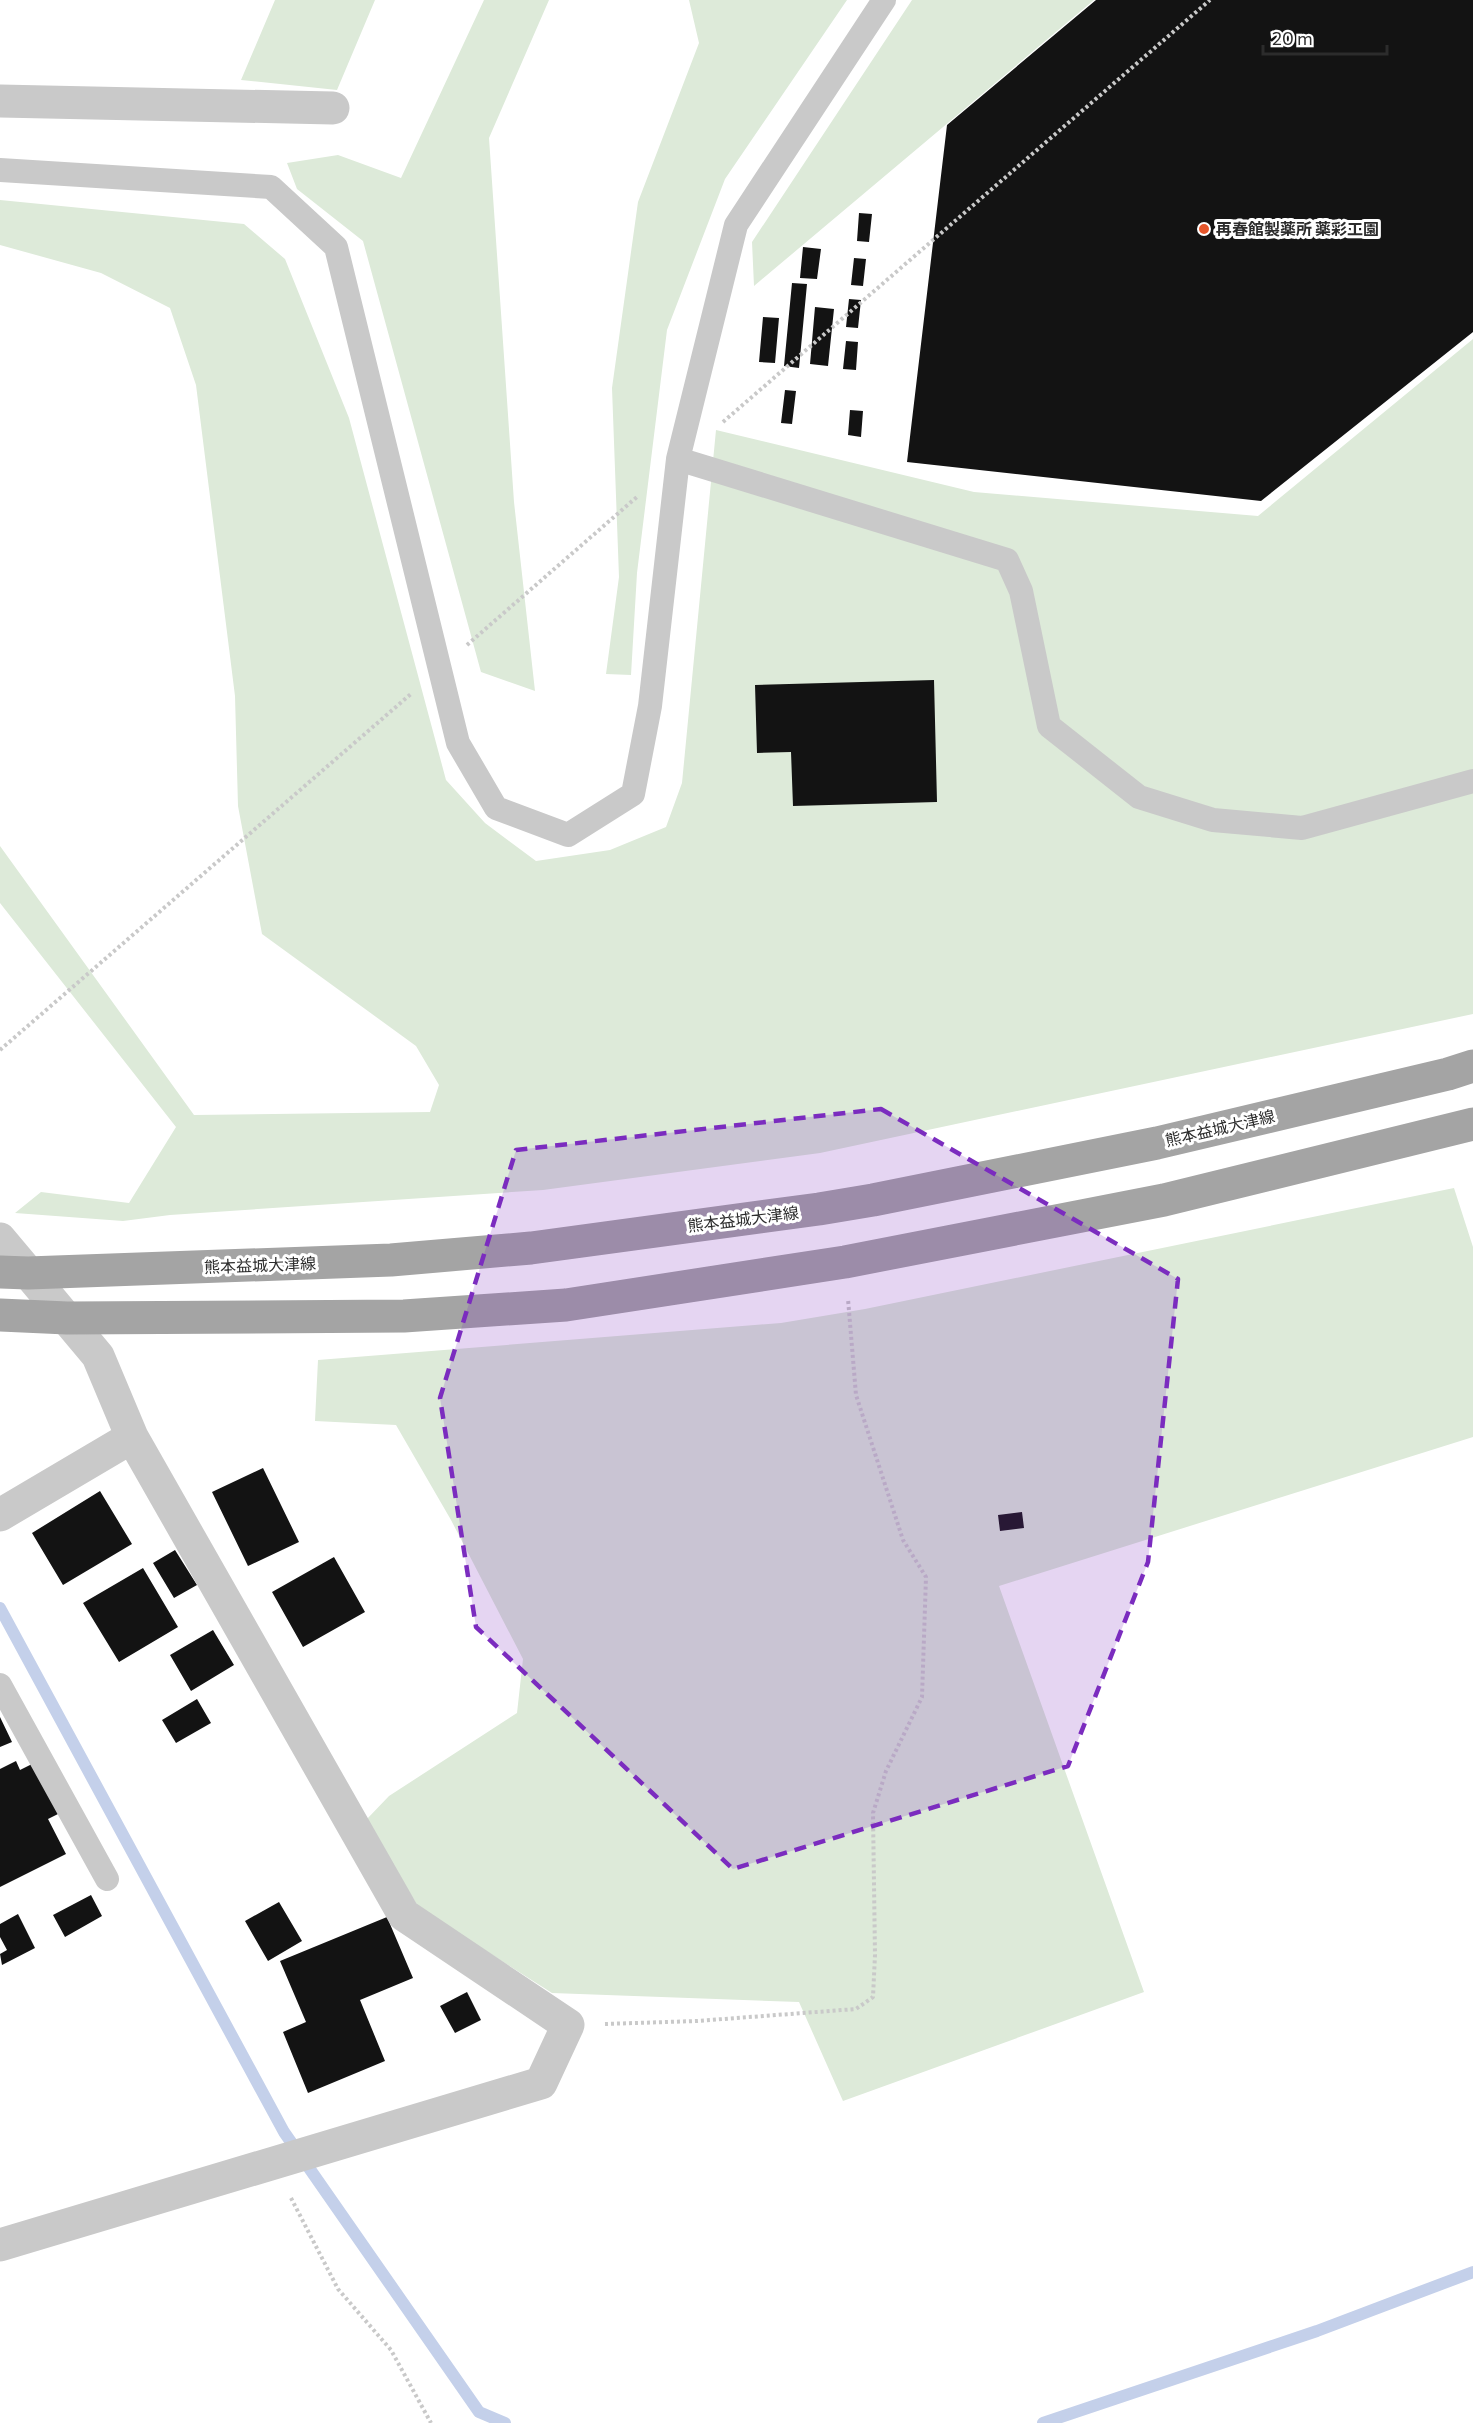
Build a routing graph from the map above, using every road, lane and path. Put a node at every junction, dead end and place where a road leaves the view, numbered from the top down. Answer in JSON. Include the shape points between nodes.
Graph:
{"nodes":[{"id":1,"x":884,"y":0,"type":"edge"},
{"id":2,"x":1210,"y":0,"type":"edge"},
{"id":3,"x":0,"y":101,"type":"edge"},
{"id":4,"x":333,"y":108,"type":"dead end"},
{"id":5,"x":0,"y":171,"type":"edge"},
{"id":6,"x":722,"y":423,"type":"dead end"},
{"id":7,"x":678,"y":459,"type":"junction"},
{"id":8,"x":641,"y":494,"type":"dead end"},
{"id":9,"x":460,"y":651,"type":"dead end"},
{"id":10,"x":415,"y":690,"type":"dead end"},
{"id":11,"x":1473,"y":781,"type":"edge"},
{"id":12,"x":0,"y":1050,"type":"edge"},
{"id":13,"x":1473,"y":1066,"type":"edge"},
{"id":14,"x":1473,"y":1124,"type":"edge"},
{"id":15,"x":0,"y":1239,"type":"edge"},
{"id":16,"x":845,"y":1262,"type":"junction"},
{"id":17,"x":14,"y":1272,"type":"edge"},
{"id":18,"x":0,"y":1315,"type":"edge"},
{"id":19,"x":67,"y":1318,"type":"junction"},
{"id":20,"x":132,"y":1437,"type":"junction"},
{"id":21,"x":0,"y":1515,"type":"edge"},
{"id":22,"x":0,"y":1685,"type":"edge"},
{"id":23,"x":107,"y":1879,"type":"dead end"},
{"id":24,"x":568,"y":2025,"type":"junction"},
{"id":25,"x":277,"y":2162,"type":"junction"},
{"id":26,"x":0,"y":2245,"type":"edge"},
{"id":27,"x":431,"y":2423,"type":"edge"}],
"edges":[{"from":1,"to":7,"type":"lane","via":[[736,225]]},
{"from":2,"to":6,"type":"path"},
{"from":3,"to":4,"type":"street"},
{"from":5,"to":7,"type":"lane","via":[[271,187],[336,247],[458,743],[496,808],[568,835],[633,794],[650,706]]},
{"from":7,"to":11,"type":"lane","via":[[1007,560],[1022,591],[1049,726],[1139,796],[1213,820],[1302,828]]},
{"from":8,"to":9,"type":"path"},
{"from":10,"to":12,"type":"path"},
{"from":13,"to":17,"type":"main road","name":"熊本益城大津線","via":[[1157,1143],[819,1209],[531,1248],[391,1260]]},
{"from":14,"to":16,"type":"main road","via":[[1164,1200]]},
{"from":15,"to":17,"type":"street"},
{"from":16,"to":19,"type":"main road","via":[[554,1306],[404,1316]]},
{"from":16,"to":24,"type":"path","via":[[856,1395],[903,1540],[927,1578],[922,1696],[886,1772],[873,1813],[873,1997],[856,2009],[697,2021]]},
{"from":17,"to":19,"type":"street"},
{"from":18,"to":19,"type":"main road"},
{"from":19,"to":20,"type":"street","via":[[98,1356]]},
{"from":20,"to":21,"type":"street"},
{"from":20,"to":24,"type":"street","via":[[404,1915]]},
{"from":22,"to":23,"type":"lane"},
{"from":24,"to":25,"type":"street","via":[[542,2083]]},
{"from":25,"to":26,"type":"street"},
{"from":25,"to":27,"type":"path","via":[[338,2289],[391,2350]]}]}
